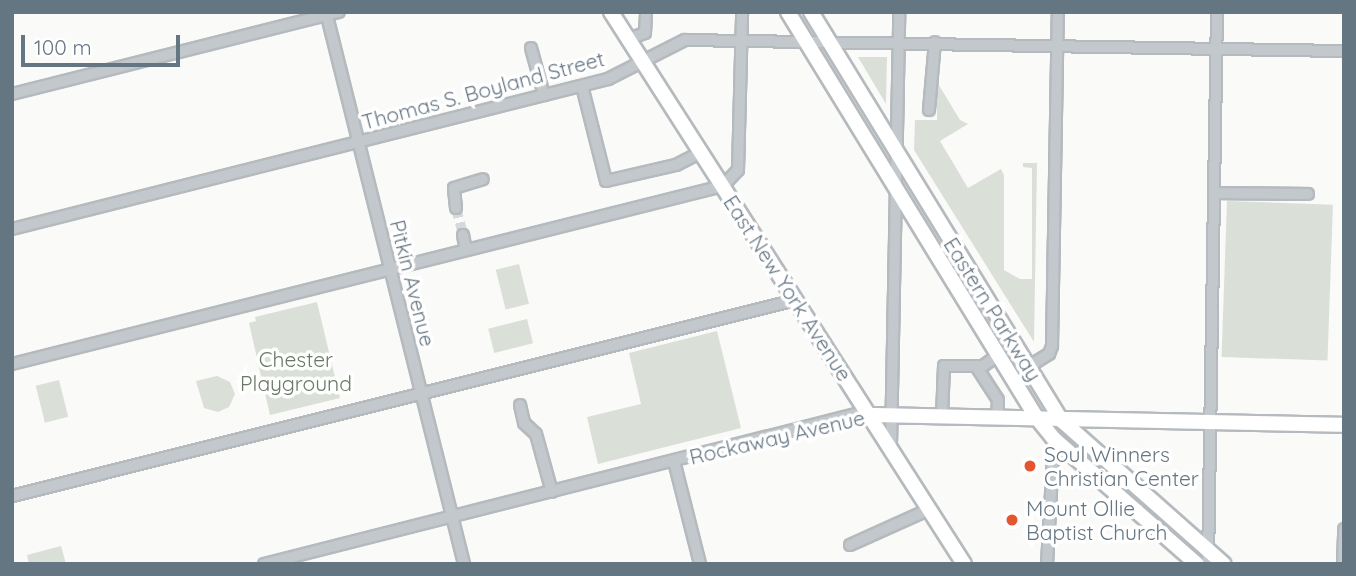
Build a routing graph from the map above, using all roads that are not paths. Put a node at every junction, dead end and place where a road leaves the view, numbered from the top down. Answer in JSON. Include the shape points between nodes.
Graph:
{"nodes":[{"id":1,"x":339,"y":12,"type":"edge"},
{"id":2,"x":611,"y":12,"type":"edge"},
{"id":3,"x":742,"y":12,"type":"edge"},
{"id":4,"x":788,"y":12,"type":"edge"},
{"id":5,"x":811,"y":12,"type":"edge"},
{"id":6,"x":899,"y":12,"type":"edge"},
{"id":7,"x":1058,"y":12,"type":"edge"},
{"id":8,"x":1217,"y":12,"type":"edge"},
{"id":9,"x":646,"y":13,"type":"edge"},
{"id":10,"x":326,"y":14,"type":"edge"},
{"id":11,"x":741,"y":39,"type":"junction"},
{"id":12,"x":629,"y":40,"type":"junction"},
{"id":13,"x":805,"y":40,"type":"junction"},
{"id":14,"x":828,"y":40,"type":"junction"},
{"id":15,"x":899,"y":42,"type":"junction"},
{"id":16,"x":934,"y":43,"type":"junction"},
{"id":17,"x":1057,"y":45,"type":"junction"},
{"id":18,"x":531,"y":48,"type":"dead end"},
{"id":19,"x":1216,"y":48,"type":"junction"},
{"id":20,"x":1344,"y":51,"type":"edge"},
{"id":21,"x":643,"y":62,"type":"junction"},
{"id":22,"x":582,"y":86,"type":"junction"},
{"id":23,"x":12,"y":94,"type":"edge"},
{"id":24,"x":544,"y":95,"type":"junction"},
{"id":25,"x":929,"y":110,"type":"dead end"},
{"id":26,"x":358,"y":142,"type":"junction"},
{"id":27,"x":701,"y":152,"type":"junction"},
{"id":28,"x":897,"y":152,"type":"junction"},
{"id":29,"x":482,"y":179,"type":"dead end"},
{"id":30,"x":723,"y":186,"type":"junction"},
{"id":31,"x":897,"y":189,"type":"junction"},
{"id":32,"x":1214,"y":193,"type":"junction"},
{"id":33,"x":1308,"y":194,"type":"dead end"},
{"id":34,"x":456,"y":208,"type":"tunnel mouth"},
{"id":35,"x":12,"y":229,"type":"edge"},
{"id":36,"x":463,"y":235,"type":"tunnel mouth"},
{"id":37,"x":466,"y":250,"type":"junction"},
{"id":38,"x":390,"y":269,"type":"junction"},
{"id":39,"x":795,"y":300,"type":"junction"},
{"id":40,"x":998,"y":355,"type":"junction"},
{"id":41,"x":12,"y":364,"type":"edge"},
{"id":42,"x":976,"y":366,"type":"junction"},
{"id":43,"x":1028,"y":367,"type":"junction"},
{"id":44,"x":421,"y":394,"type":"junction"},
{"id":45,"x":520,"y":405,"type":"dead end"},
{"id":46,"x":870,"y":415,"type":"junction"},
{"id":47,"x":892,"y":415,"type":"junction"},
{"id":48,"x":942,"y":416,"type":"junction"},
{"id":49,"x":997,"y":417,"type":"junction"},
{"id":50,"x":1037,"y":418,"type":"junction"},
{"id":51,"x":1061,"y":420,"type":"junction"},
{"id":52,"x":1210,"y":422,"type":"junction"},
{"id":53,"x":1344,"y":425,"type":"edge"},
{"id":54,"x":1054,"y":439,"type":"junction"},
{"id":55,"x":891,"y":445,"type":"junction"},
{"id":56,"x":674,"y":461,"type":"junction"},
{"id":57,"x":552,"y":492,"type":"junction"},
{"id":58,"x":12,"y":496,"type":"edge"},
{"id":59,"x":930,"y":509,"type":"junction"},
{"id":60,"x":452,"y":517,"type":"junction"},
{"id":61,"x":1344,"y":529,"type":"edge"},
{"id":62,"x":850,"y":545,"type":"dead end"},
{"id":63,"x":1208,"y":556,"type":"edge"},
{"id":64,"x":264,"y":564,"type":"edge"},
{"id":65,"x":464,"y":564,"type":"edge"},
{"id":66,"x":700,"y":564,"type":"edge"},
{"id":67,"x":964,"y":564,"type":"edge"},
{"id":68,"x":1047,"y":564,"type":"edge"},
{"id":69,"x":1197,"y":564,"type":"edge"},
{"id":70,"x":1224,"y":564,"type":"edge"},
{"id":71,"x":1343,"y":564,"type":"edge"}],
"edges":[{"from":1,"to":10,"type":"street"},
{"from":2,"to":12,"type":"main road","name":"East New York Avenue"},
{"from":3,"to":11,"type":"street"},
{"from":4,"to":13,"type":"main road","name":"Eastern Parkway"},
{"from":5,"to":14,"type":"main road","name":"Eastern Parkway"},
{"from":6,"to":15,"type":"street"},
{"from":7,"to":17,"type":"street"},
{"from":8,"to":19,"type":"street"},
{"from":9,"to":12,"type":"street","via":[[645,33]]},
{"from":10,"to":23,"type":"street"},
{"from":10,"to":26,"type":"street","name":"Pitkin Avenue"},
{"from":11,"to":13,"type":"street","name":"Thomas S. Boyland Street"},
{"from":11,"to":21,"type":"street","name":"Thomas S. Boyland Street","via":[[685,40]]},
{"from":11,"to":30,"type":"street","via":[[738,170]]},
{"from":12,"to":21,"type":"main road","name":"East New York Avenue"},
{"from":13,"to":14,"type":"street","name":"Thomas S. Boyland Street"},
{"from":13,"to":31,"type":"main road","name":"Eastern Parkway"},
{"from":14,"to":15,"type":"street","name":"Thomas S. Boyland Street"},
{"from":14,"to":28,"type":"main road","name":"Eastern Parkway"},
{"from":15,"to":16,"type":"street","name":"Thomas S. Boyland Street"},
{"from":15,"to":28,"type":"street"},
{"from":16,"to":17,"type":"street","name":"Thomas S. Boyland Street"},
{"from":16,"to":25,"type":"street"},
{"from":17,"to":19,"type":"street","name":"Thomas S. Boyland Street"},
{"from":17,"to":43,"type":"street","via":[[1052,346],[1049,354]]},
{"from":18,"to":24,"type":"street"},
{"from":19,"to":20,"type":"street","name":"Thomas S. Boyland Street"},
{"from":19,"to":32,"type":"street"},
{"from":21,"to":22,"type":"street","name":"Thomas S. Boyland Street"},
{"from":21,"to":27,"type":"main road","name":"East New York Avenue"},
{"from":22,"to":24,"type":"street","name":"Thomas S. Boyland Street"},
{"from":22,"to":27,"type":"street","via":[[606,181],[676,164]]},
{"from":24,"to":26,"type":"street","name":"Thomas S. Boyland Street"},
{"from":26,"to":35,"type":"street","name":"Thomas S. Boyland Street"},
{"from":26,"to":38,"type":"street","name":"Pitkin Avenue"},
{"from":27,"to":30,"type":"main road","name":"East New York Avenue"},
{"from":28,"to":31,"type":"street"},
{"from":28,"to":43,"type":"main road","name":"Eastern Parkway"},
{"from":29,"to":34,"type":"street","via":[[454,188]]},
{"from":30,"to":37,"type":"street"},
{"from":30,"to":39,"type":"main road","name":"East New York Avenue"},
{"from":31,"to":40,"type":"main road","name":"Eastern Parkway"},
{"from":31,"to":47,"type":"street"},
{"from":32,"to":33,"type":"street"},
{"from":32,"to":52,"type":"street"},
{"from":36,"to":37,"type":"street"},
{"from":37,"to":38,"type":"street"},
{"from":38,"to":41,"type":"street"},
{"from":38,"to":44,"type":"street","name":"Pitkin Avenue"},
{"from":39,"to":44,"type":"street"},
{"from":39,"to":46,"type":"main road","name":"East New York Avenue"},
{"from":40,"to":42,"type":"street"},
{"from":40,"to":50,"type":"main road","name":"Eastern Parkway"},
{"from":42,"to":48,"type":"street","via":[[944,366]]},
{"from":42,"to":49,"type":"street","via":[[998,400]]},
{"from":43,"to":51,"type":"main road","name":"Eastern Parkway"},
{"from":44,"to":58,"type":"street"},
{"from":44,"to":60,"type":"street","name":"Pitkin Avenue"},
{"from":45,"to":57,"type":"street","via":[[524,423],[536,435]]},
{"from":46,"to":47,"type":"main road","name":"Rockaway Avenue"},
{"from":46,"to":55,"type":"main road","name":"East New York Avenue"},
{"from":46,"to":56,"type":"street","name":"Rockaway Avenue","via":[[856,414]]},
{"from":47,"to":48,"type":"main road","name":"Rockaway Avenue"},
{"from":47,"to":55,"type":"street"},
{"from":48,"to":49,"type":"main road","name":"Rockaway Avenue"},
{"from":49,"to":50,"type":"main road","name":"Rockaway Avenue"},
{"from":50,"to":51,"type":"main road","name":"Rockaway Avenue"},
{"from":50,"to":54,"type":"main road","name":"Eastern Parkway"},
{"from":51,"to":52,"type":"main road","name":"Rockaway Avenue"},
{"from":51,"to":63,"type":"main road","name":"Eastern Parkway"},
{"from":52,"to":53,"type":"main road","name":"Rockaway Avenue"},
{"from":52,"to":63,"type":"street"},
{"from":54,"to":68,"type":"street"},
{"from":54,"to":69,"type":"main road","name":"Eastern Parkway"},
{"from":55,"to":59,"type":"main road","name":"East New York Avenue"},
{"from":56,"to":57,"type":"street","name":"Rockaway Avenue"},
{"from":56,"to":66,"type":"street"},
{"from":57,"to":60,"type":"street","name":"Rockaway Avenue"},
{"from":59,"to":62,"type":"street"},
{"from":59,"to":67,"type":"main road","name":"East New York Avenue"},
{"from":60,"to":64,"type":"street","name":"Rockaway Avenue"},
{"from":60,"to":65,"type":"street","name":"Pitkin Avenue"},
{"from":61,"to":71,"type":"street"},
{"from":63,"to":70,"type":"main road","name":"Eastern Parkway"}]}
